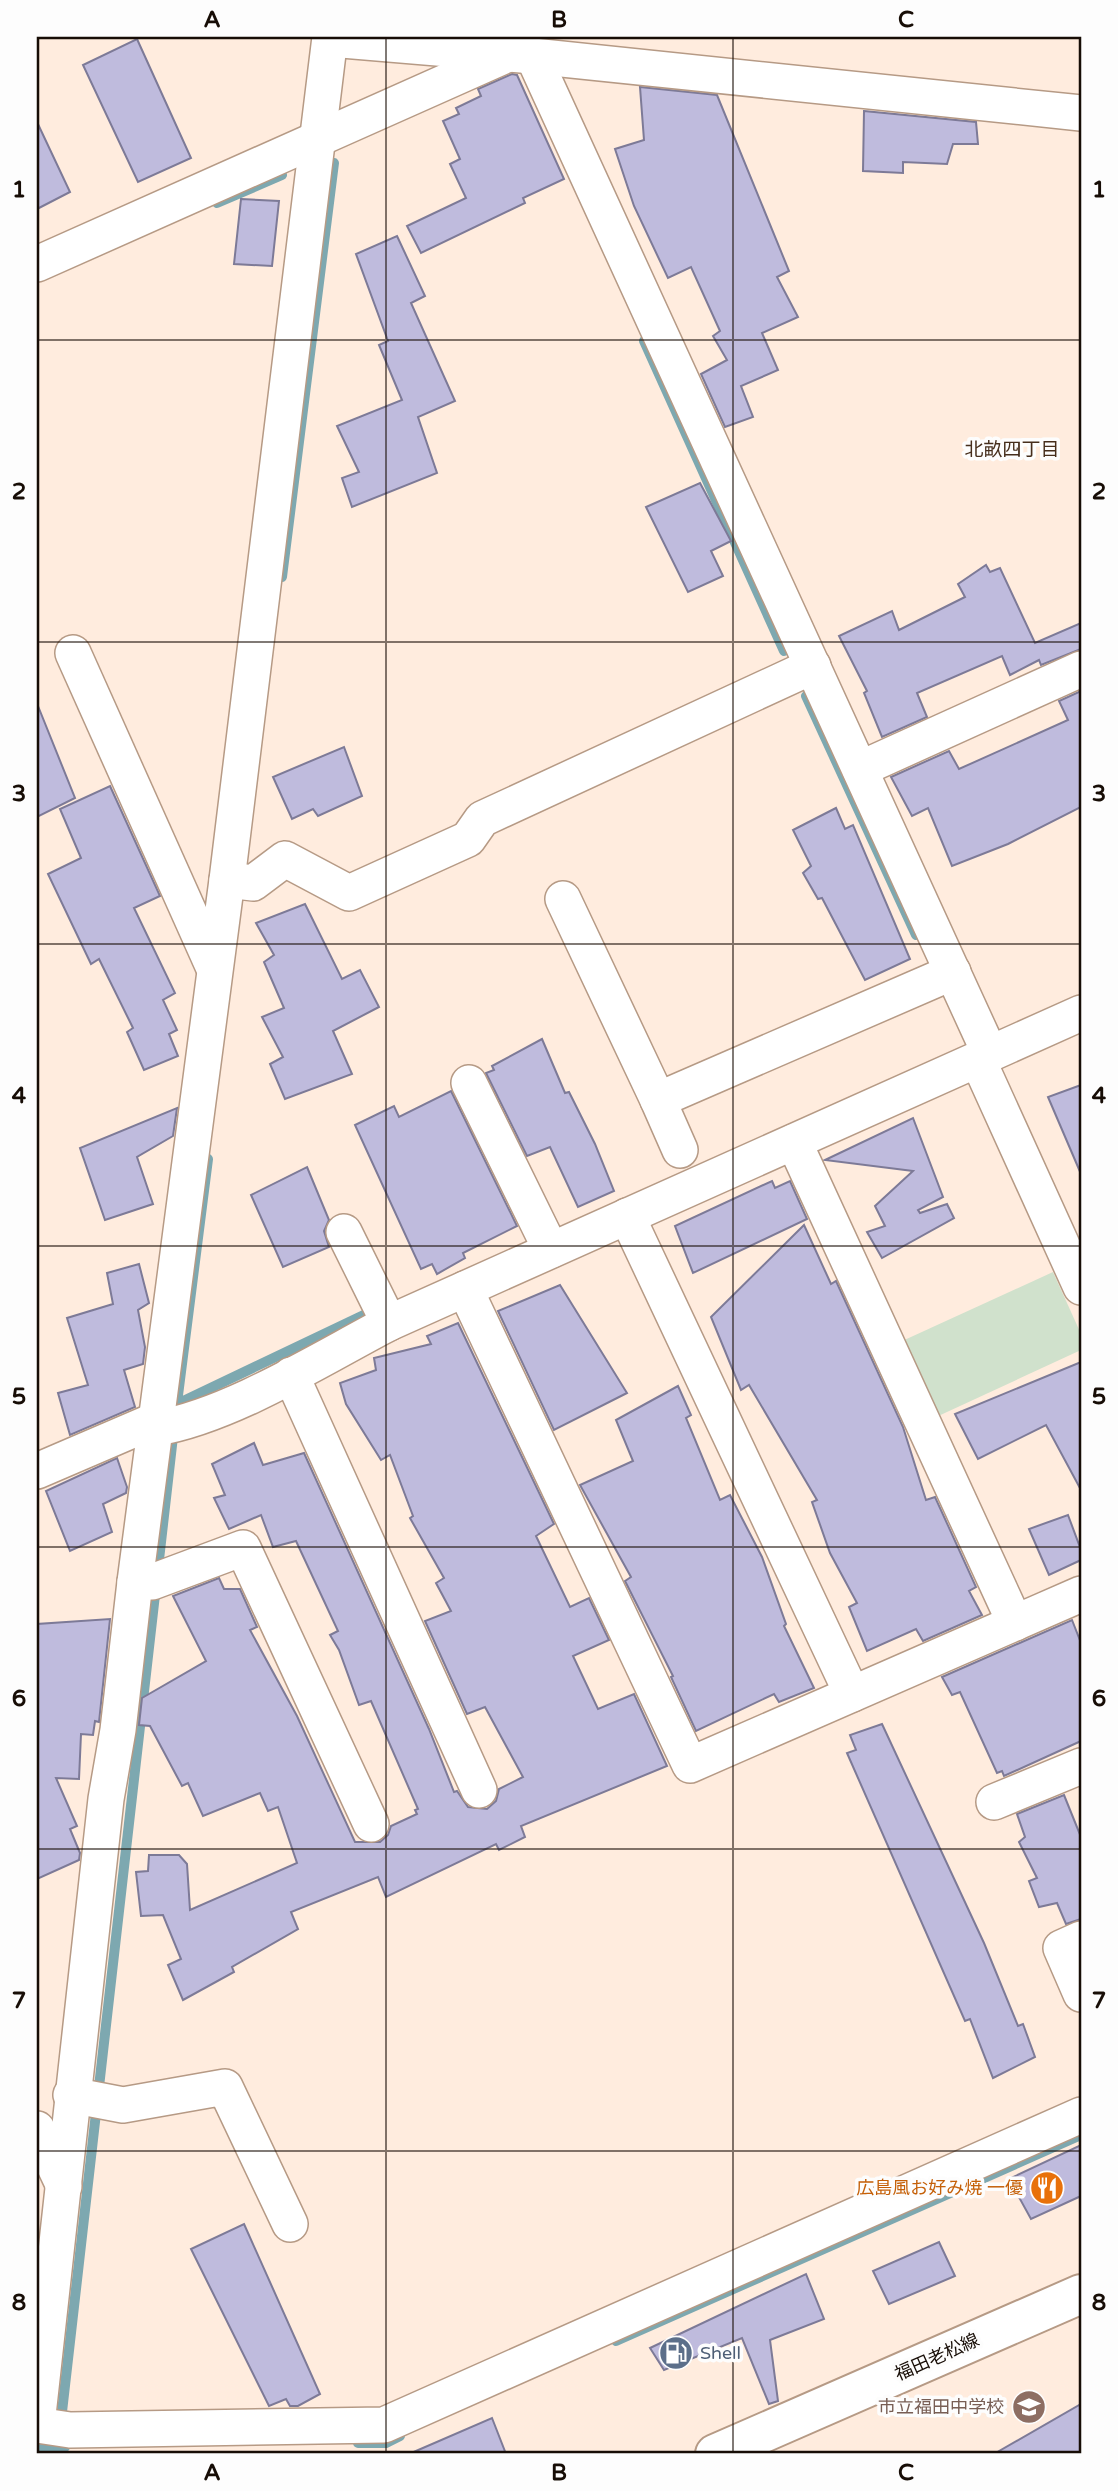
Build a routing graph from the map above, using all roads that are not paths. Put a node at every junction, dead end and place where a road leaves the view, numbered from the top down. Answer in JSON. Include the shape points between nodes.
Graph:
{"nodes":[{"id":1,"x":330,"y":38,"type":"edge"},
{"id":2,"x":530,"y":49,"type":"edge"},
{"id":3,"x":1081,"y":113,"type":"edge"},
{"id":4,"x":318,"y":139,"type":"junction"},
{"id":5,"x":37,"y":264,"type":"edge"},
{"id":6,"x":73,"y":653,"type":"dead end"},
{"id":7,"x":813,"y":666,"type":"junction"},
{"id":8,"x":1081,"y":669,"type":"edge"},
{"id":9,"x":860,"y":769,"type":"junction"},
{"id":10,"x":238,"y":881,"type":"junction"},
{"id":11,"x":563,"y":900,"type":"dead end"},
{"id":12,"x":214,"y":968,"type":"junction"},
{"id":13,"x":953,"y":972,"type":"junction"},
{"id":14,"x":1081,"y":1013,"type":"edge"},
{"id":15,"x":984,"y":1057,"type":"junction"},
{"id":16,"x":469,"y":1083,"type":"dead end"},
{"id":17,"x":658,"y":1100,"type":"junction"},
{"id":18,"x":794,"y":1142,"type":"junction"},
{"id":19,"x":680,"y":1150,"type":"dead end"},
{"id":20,"x":627,"y":1216,"type":"junction"},
{"id":21,"x":344,"y":1232,"type":"dead end"},
{"id":22,"x":551,"y":1250,"type":"junction"},
{"id":23,"x":1081,"y":1287,"type":"edge"},
{"id":24,"x":465,"y":1289,"type":"junction"},
{"id":25,"x":388,"y":1323,"type":"junction"},
{"id":26,"x":291,"y":1375,"type":"junction"},
{"id":27,"x":169,"y":1423,"type":"junction"},
{"id":28,"x":37,"y":1471,"type":"edge"},
{"id":29,"x":150,"y":1581,"type":"junction"},
{"id":30,"x":1081,"y":1594,"type":"edge"},
{"id":31,"x":1015,"y":1623,"type":"junction"},
{"id":32,"x":852,"y":1694,"type":"junction"},
{"id":33,"x":1081,"y":1766,"type":"edge"},
{"id":34,"x":480,"y":1790,"type":"dead end"},
{"id":35,"x":994,"y":1802,"type":"dead end"},
{"id":36,"x":371,"y":1824,"type":"dead end"},
{"id":37,"x":1081,"y":1939,"type":"edge"},
{"id":38,"x":1081,"y":1994,"type":"edge"},
{"id":39,"x":86,"y":2098,"type":"junction"},
{"id":40,"x":1081,"y":2115,"type":"edge"},
{"id":41,"x":37,"y":2129,"type":"edge"},
{"id":42,"x":53,"y":2182,"type":"edge"},
{"id":43,"x":290,"y":2224,"type":"dead end"},
{"id":44,"x":1081,"y":2294,"type":"edge"},
{"id":45,"x":40,"y":2374,"type":"edge"},
{"id":46,"x":44,"y":2432,"type":"edge"},
{"id":47,"x":715,"y":2454,"type":"edge"}],
"edges":[{"from":1,"to":2,"type":"street"},
{"from":1,"to":4,"type":"street"},
{"from":2,"to":3,"type":"street"},
{"from":2,"to":4,"type":"street"},
{"from":2,"to":7,"type":"street"},
{"from":4,"to":5,"type":"street"},
{"from":4,"to":10,"type":"street"},
{"from":6,"to":12,"type":"street"},
{"from":7,"to":9,"type":"street"},
{"from":7,"to":10,"type":"street","via":[[482,819],[468,839],[349,893],[285,859]]},
{"from":8,"to":9,"type":"street"},
{"from":9,"to":13,"type":"street"},
{"from":10,"to":12,"type":"street"},
{"from":11,"to":17,"type":"street"},
{"from":12,"to":27,"type":"street"},
{"from":13,"to":15,"type":"street"},
{"from":13,"to":17,"type":"street"},
{"from":14,"to":15,"type":"street"},
{"from":15,"to":18,"type":"street"},
{"from":15,"to":23,"type":"street"},
{"from":16,"to":22,"type":"street"},
{"from":17,"to":19,"type":"street"},
{"from":18,"to":20,"type":"street"},
{"from":18,"to":31,"type":"street"},
{"from":20,"to":22,"type":"street"},
{"from":20,"to":32,"type":"street"},
{"from":21,"to":25,"type":"street"},
{"from":22,"to":24,"type":"street"},
{"from":24,"to":25,"type":"street"},
{"from":24,"to":32,"type":"street","via":[[690,1765]]},
{"from":25,"to":26,"type":"street"},
{"from":26,"to":27,"type":"street"},
{"from":26,"to":34,"type":"street"},
{"from":27,"to":28,"type":"street"},
{"from":27,"to":29,"type":"street"},
{"from":29,"to":36,"type":"street","via":[[243,1548]]},
{"from":29,"to":39,"type":"street"},
{"from":30,"to":31,"type":"street"},
{"from":31,"to":32,"type":"street"},
{"from":33,"to":35,"type":"street"},
{"from":37,"to":38,"type":"street","via":[[1061,1948]]},
{"from":39,"to":42,"type":"street"},
{"from":39,"to":43,"type":"street","via":[[123,2105],[225,2087]]},
{"from":40,"to":46,"type":"street","via":[[384,2425]]},
{"from":41,"to":42,"type":"street"},
{"from":42,"to":45,"type":"street"},
{"from":44,"to":47,"type":"main road","name":"福田老松線"},
{"from":45,"to":46,"type":"street"}]}
